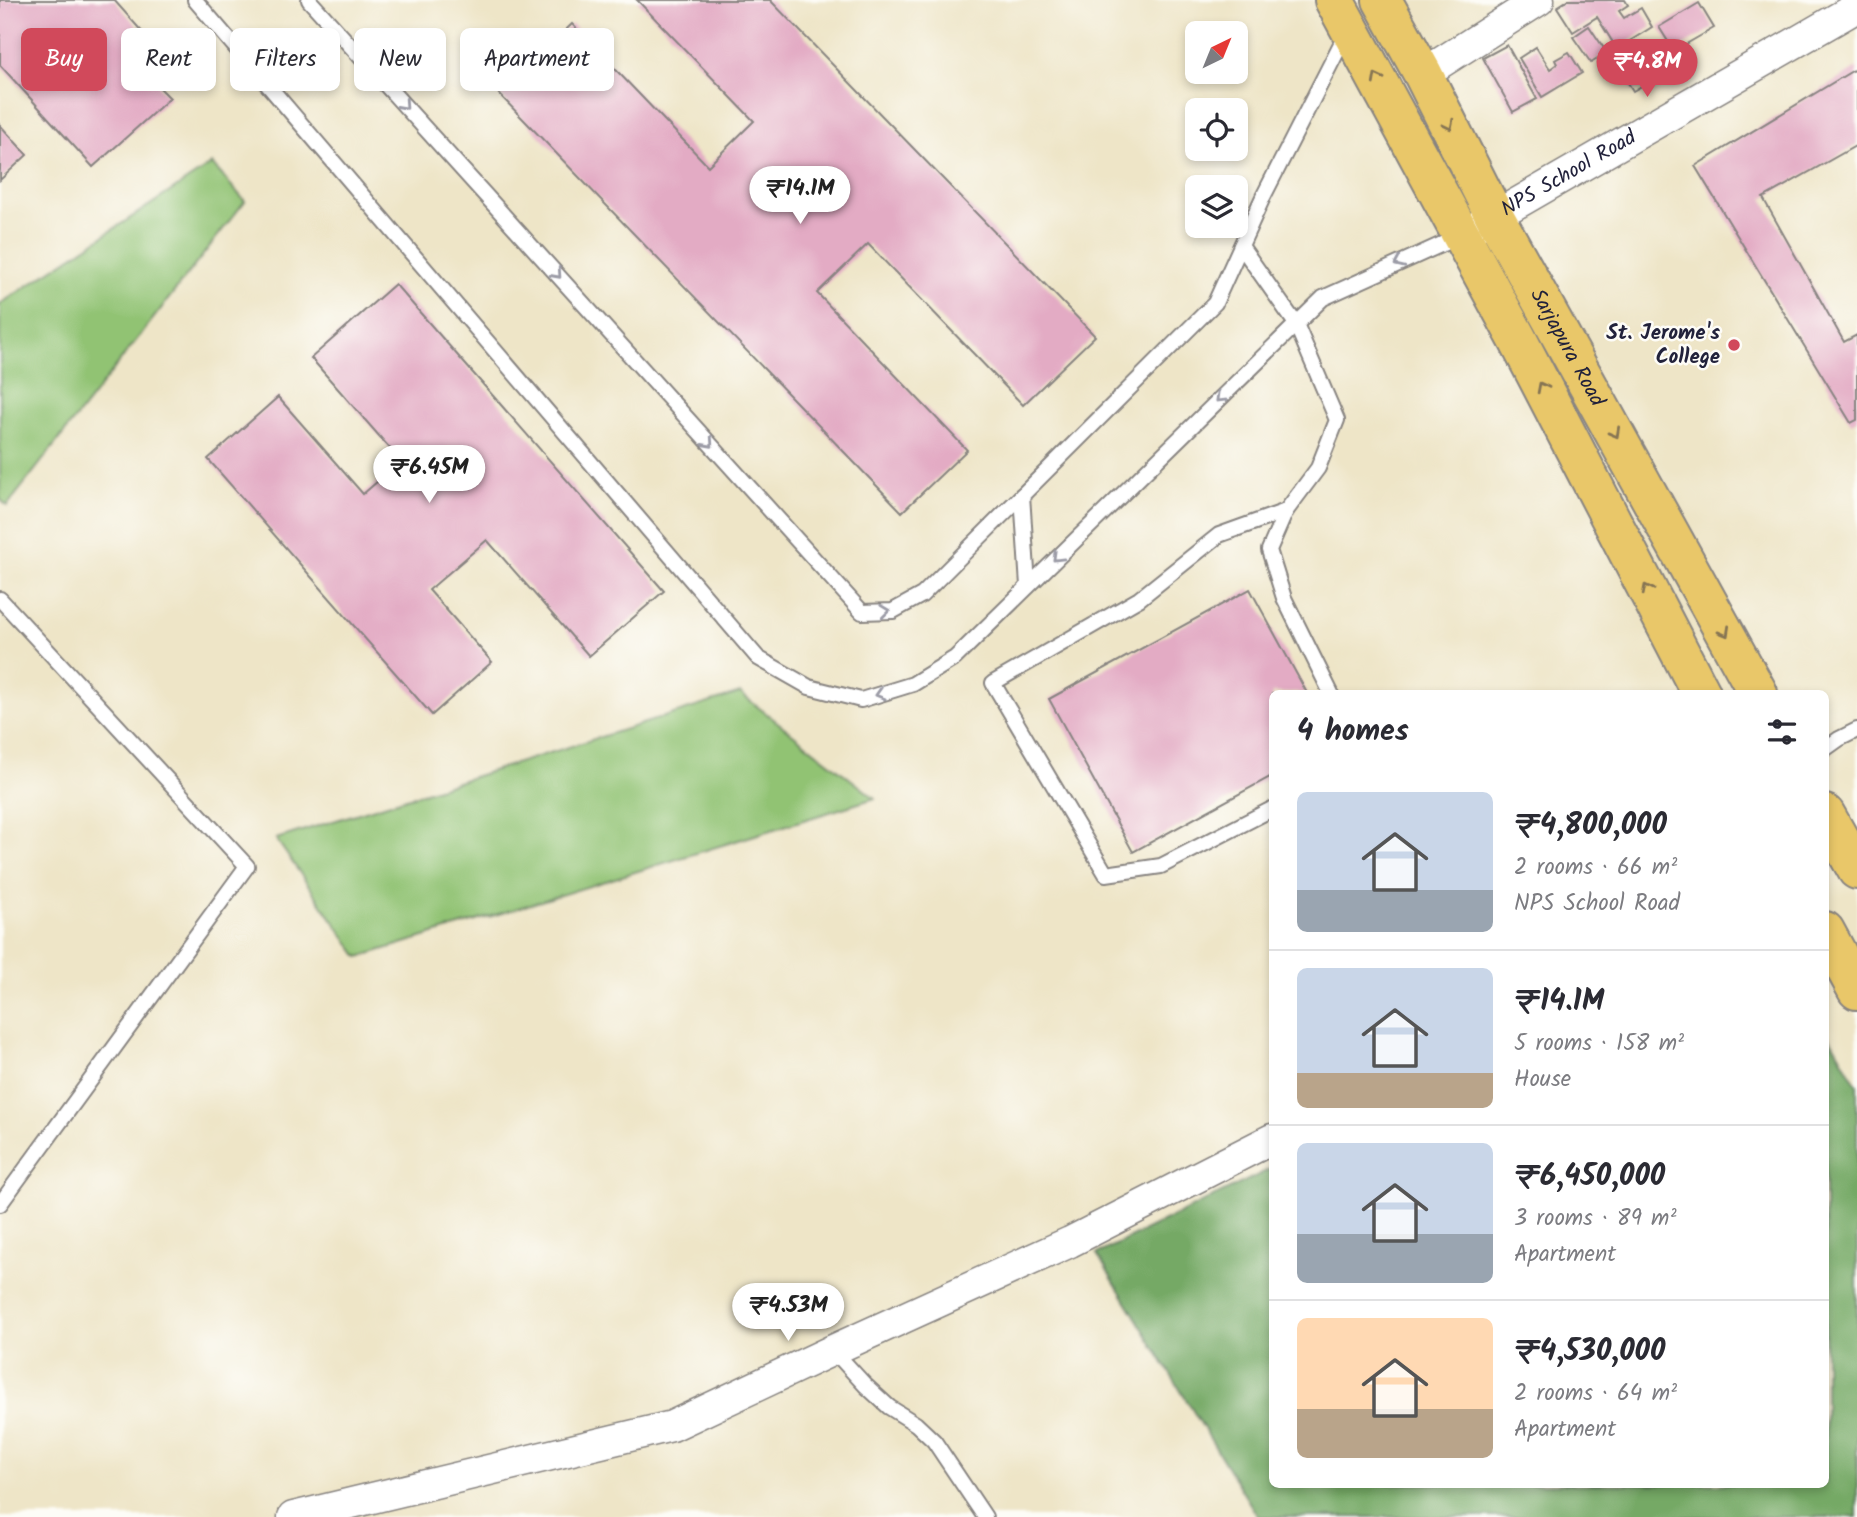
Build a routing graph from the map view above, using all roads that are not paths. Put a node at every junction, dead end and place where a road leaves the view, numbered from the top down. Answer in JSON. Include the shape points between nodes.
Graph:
{"nodes":[{"id":1,"x":195,"y":0,"type":"edge"},
{"id":2,"x":309,"y":0,"type":"edge"},
{"id":3,"x":1382,"y":0,"type":"edge"},
{"id":4,"x":1539,"y":0,"type":"edge"},
{"id":5,"x":1857,"y":7,"type":"edge"},
{"id":6,"x":1342,"y":14,"type":"edge"},
{"id":7,"x":1423,"y":74,"type":"junction"},
{"id":8,"x":1495,"y":217,"type":"junction"},
{"id":9,"x":1461,"y":235,"type":"junction"},
{"id":10,"x":1241,"y":246,"type":"junction"},
{"id":11,"x":1296,"y":324,"type":"junction"},
{"id":12,"x":1022,"y":495,"type":"junction"},
{"id":13,"x":1286,"y":511,"type":"junction"},
{"id":14,"x":1028,"y":586,"type":"junction"},
{"id":15,"x":0,"y":599,"type":"edge"},
{"id":16,"x":1330,"y":690,"type":"edge"},
{"id":17,"x":1698,"y":690,"type":"edge"},
{"id":18,"x":1756,"y":690,"type":"edge"},
{"id":19,"x":1857,"y":730,"type":"edge"},
{"id":20,"x":1829,"y":746,"type":"edge"},
{"id":21,"x":1269,"y":811,"type":"edge"},
{"id":22,"x":1829,"y":821,"type":"edge"},
{"id":23,"x":1857,"y":870,"type":"edge"},
{"id":24,"x":1829,"y":938,"type":"edge"},
{"id":25,"x":1857,"y":990,"type":"edge"},
{"id":26,"x":1269,"y":1141,"type":"edge"},
{"id":27,"x":0,"y":1204,"type":"edge"},
{"id":28,"x":833,"y":1350,"type":"junction"},
{"id":29,"x":293,"y":1517,"type":"edge"},
{"id":30,"x":985,"y":1517,"type":"edge"}],
"edges":[{"from":14,"to":1,"type":"lane","one_way":true,"via":[[955,658],[913,684],[861,700],[810,687],[758,658]]},
{"from":2,"to":12,"type":"lane","one_way":true,"via":[[862,612],[893,611],[922,595]]},
{"from":3,"to":7,"type":"main road","name":"Sarjapura Road"},
{"from":4,"to":7,"type":"street"},
{"from":5,"to":8,"type":"street","name":"NPS School Road"},
{"from":9,"to":6,"type":"main road","name":"Sarjapura Road","one_way":true},
{"from":6,"to":10,"type":"lane"},
{"from":7,"to":8,"type":"main road","name":"Sarjapura Road","one_way":true},
{"from":8,"to":9,"type":"street","name":"NPS School Road"},
{"from":8,"to":18,"type":"main road","name":"Sarjapura Road","one_way":true},
{"from":9,"to":11,"type":"lane","one_way":true,"via":[[1323,298]]},
{"from":17,"to":9,"type":"main road","name":"Sarjapura Road","one_way":true},
{"from":10,"to":11,"type":"lane"},
{"from":10,"to":12,"type":"lane","via":[[1215,303]]},
{"from":11,"to":13,"type":"lane","via":[[1337,420],[1318,468]]},
{"from":11,"to":14,"type":"lane","one_way":true},
{"from":12,"to":14,"type":"lane"},
{"from":13,"to":16,"type":"lane","via":[[1269,550],[1284,598]]},
{"from":13,"to":21,"type":"lane","via":[[1219,535],[1139,599],[993,683],[1106,874],[1161,866]]},
{"from":15,"to":27,"type":"lane","via":[[247,866]]},
{"from":19,"to":20,"type":"lane"},
{"from":22,"to":23,"type":"main road"},
{"from":24,"to":25,"type":"main road"},
{"from":26,"to":28,"type":"street","via":[[1070,1241]]},
{"from":28,"to":29,"type":"street","via":[[672,1426]]},
{"from":28,"to":30,"type":"lane","via":[[889,1407],[934,1441]]}]}
